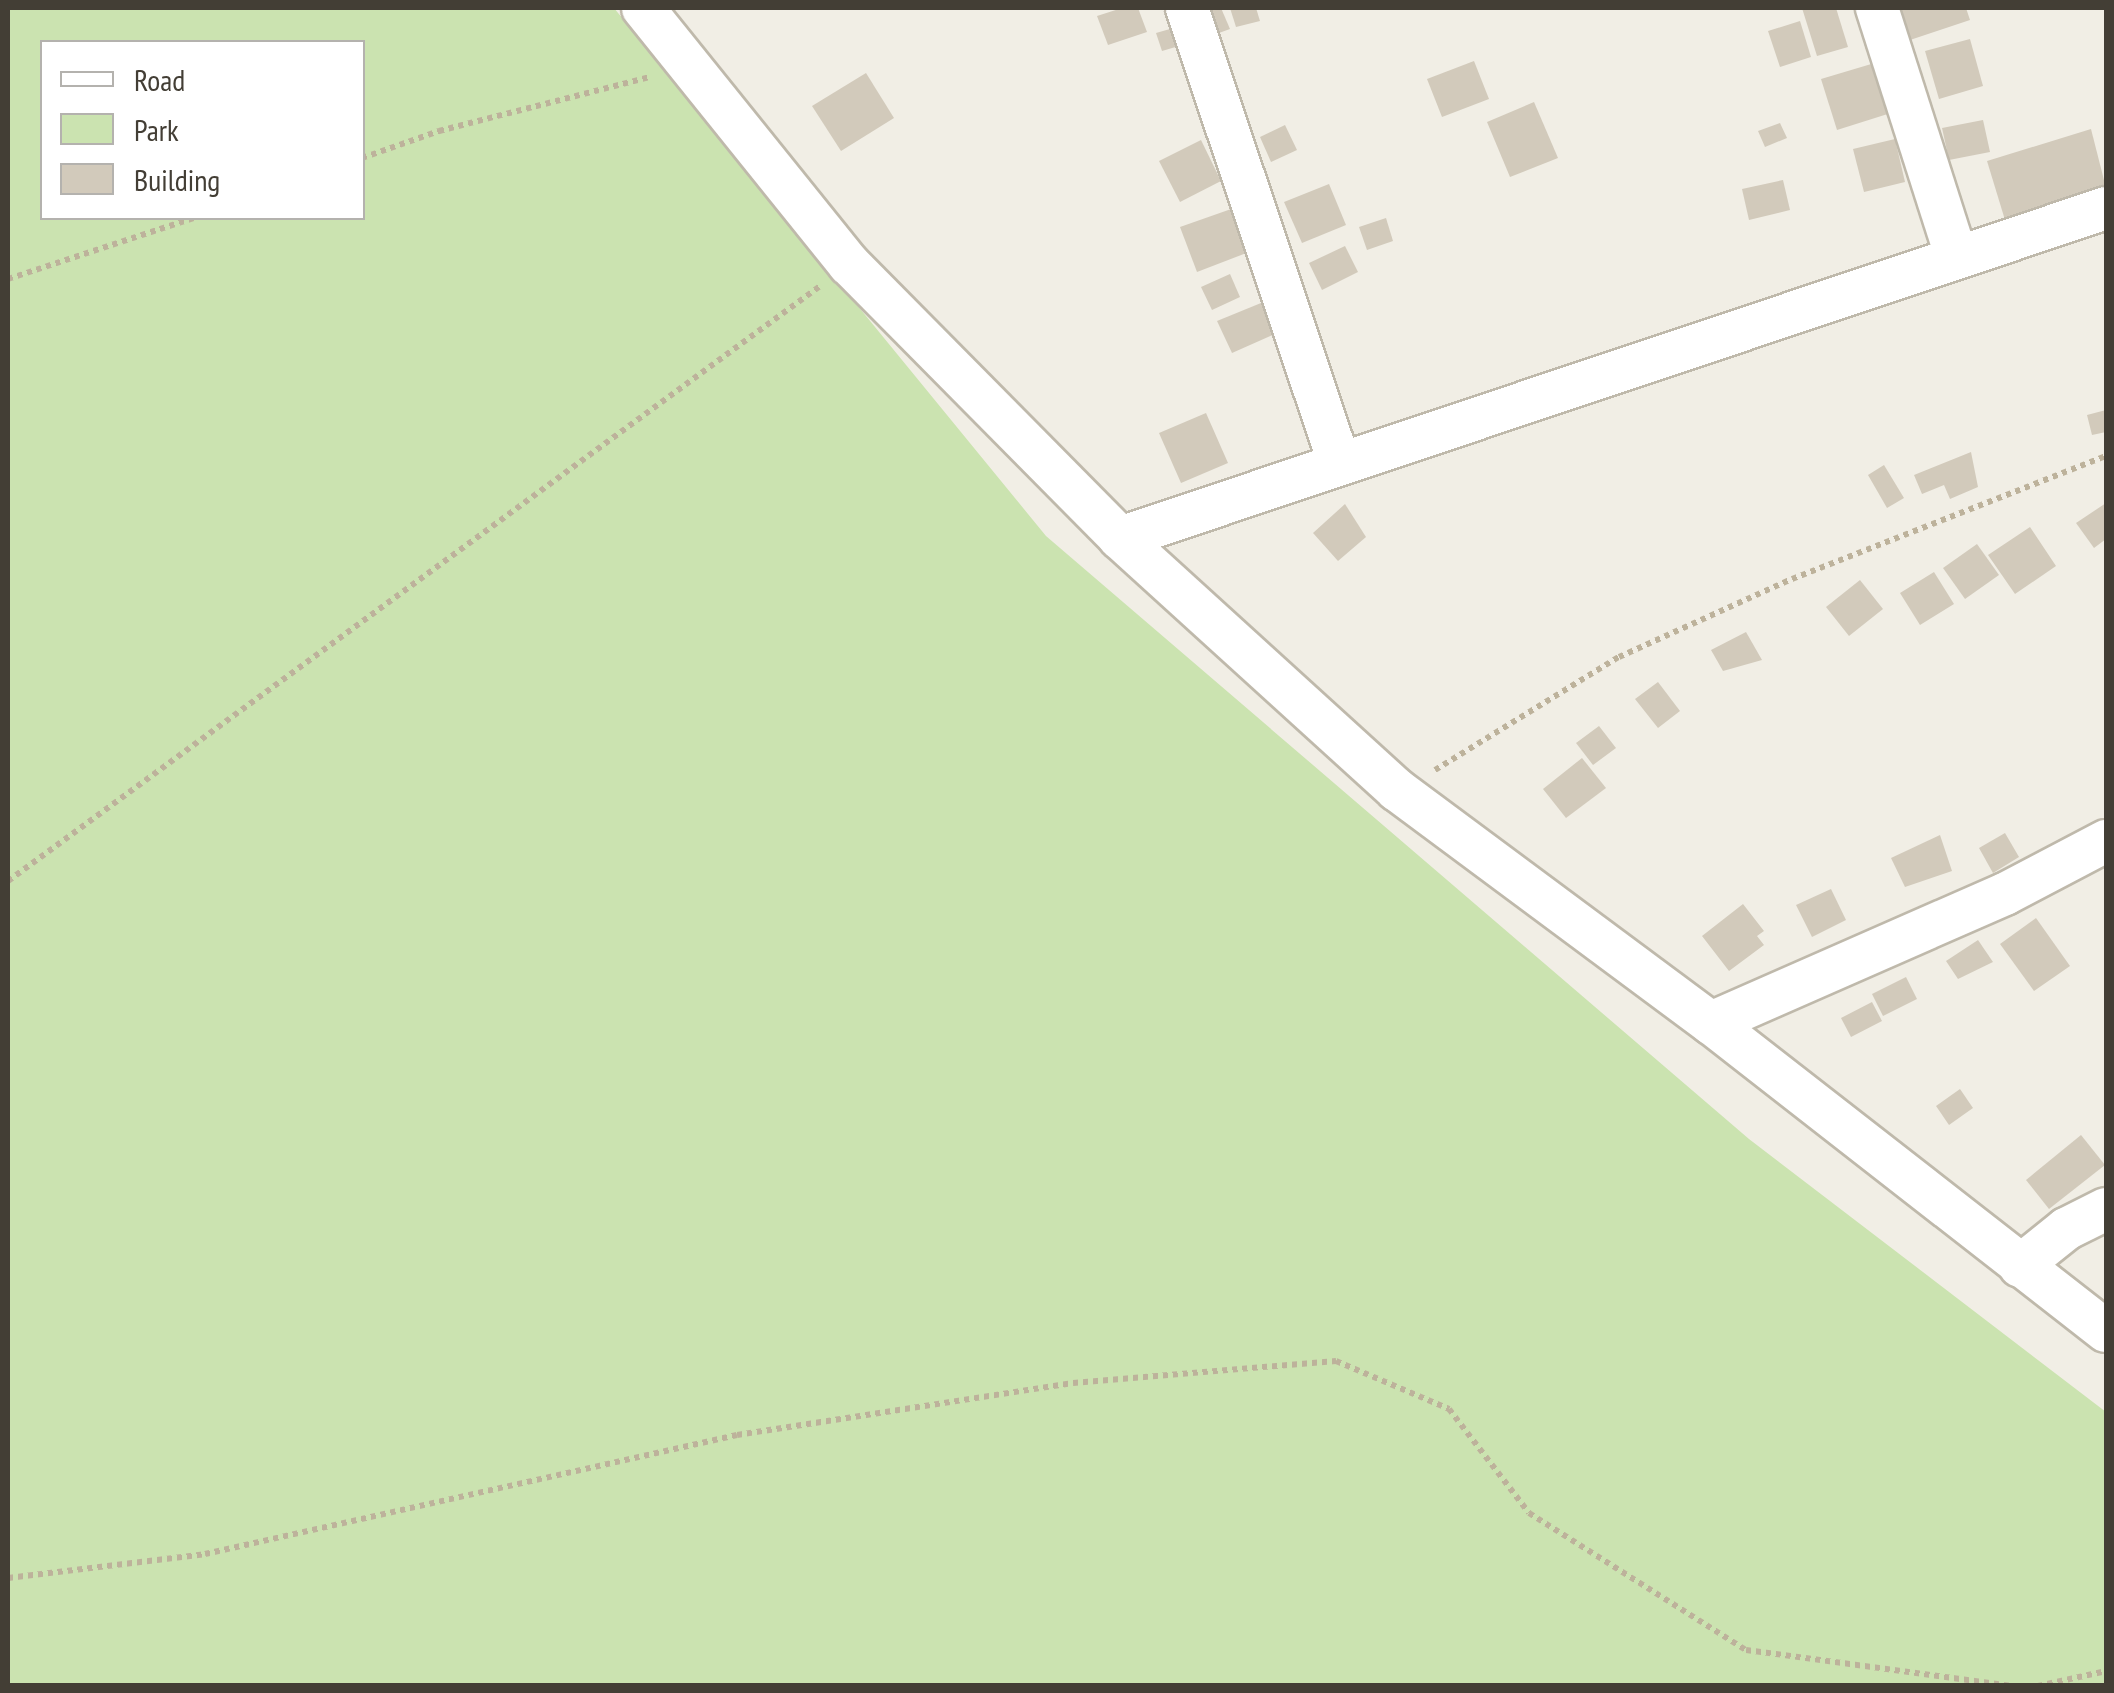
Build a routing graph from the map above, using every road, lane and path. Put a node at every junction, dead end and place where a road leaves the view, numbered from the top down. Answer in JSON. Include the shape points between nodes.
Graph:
{"nodes":[{"id":1,"x":644,"y":8,"type":"edge"},
{"id":2,"x":1187,"y":8,"type":"edge"},
{"id":3,"x":1876,"y":8,"type":"edge"},
{"id":4,"x":690,"y":66,"type":"junction"},
{"id":5,"x":365,"y":157,"type":"edge"},
{"id":6,"x":2106,"y":208,"type":"edge"},
{"id":7,"x":187,"y":220,"type":"edge"},
{"id":8,"x":1957,"y":258,"type":"junction"},
{"id":9,"x":850,"y":264,"type":"junction"},
{"id":10,"x":8,"y":279,"type":"edge"},
{"id":11,"x":2106,"y":456,"type":"edge"},
{"id":12,"x":1339,"y":462,"type":"junction"},
{"id":13,"x":1120,"y":538,"type":"junction"},
{"id":14,"x":1397,"y":790,"type":"junction"},
{"id":15,"x":2106,"y":841,"type":"edge"},
{"id":16,"x":8,"y":880,"type":"edge"},
{"id":17,"x":1711,"y":1023,"type":"junction"},
{"id":18,"x":2106,"y":1209,"type":"edge"},
{"id":19,"x":2020,"y":1266,"type":"junction"},
{"id":20,"x":2106,"y":1331,"type":"edge"},
{"id":21,"x":8,"y":1578,"type":"edge"},
{"id":22,"x":2106,"y":1671,"type":"edge"},
{"id":23,"x":2014,"y":1686,"type":"edge"},
{"id":24,"x":2038,"y":1686,"type":"edge"}],
"edges":[{"from":1,"to":4,"type":"street"},
{"from":2,"to":12,"type":"street"},
{"from":3,"to":8,"type":"street"},
{"from":4,"to":5,"type":"path","via":[[439,131]]},
{"from":4,"to":9,"type":"street"},
{"from":6,"to":8,"type":"street"},
{"from":7,"to":10,"type":"path"},
{"from":8,"to":12,"type":"street"},
{"from":9,"to":13,"type":"street"},
{"from":9,"to":16,"type":"path"},
{"from":11,"to":14,"type":"path","via":[[1792,579],[1619,657]]},
{"from":12,"to":13,"type":"street"},
{"from":13,"to":14,"type":"street"},
{"from":14,"to":17,"type":"street"},
{"from":15,"to":17,"type":"street","via":[[2006,894]]},
{"from":17,"to":19,"type":"street"},
{"from":18,"to":19,"type":"street","via":[[2066,1229]]},
{"from":19,"to":20,"type":"street"},
{"from":21,"to":23,"type":"path","via":[[205,1554],[737,1435],[1073,1383],[1336,1361],[1449,1409],[1529,1513],[1746,1650]]},
{"from":22,"to":24,"type":"path"}]}
